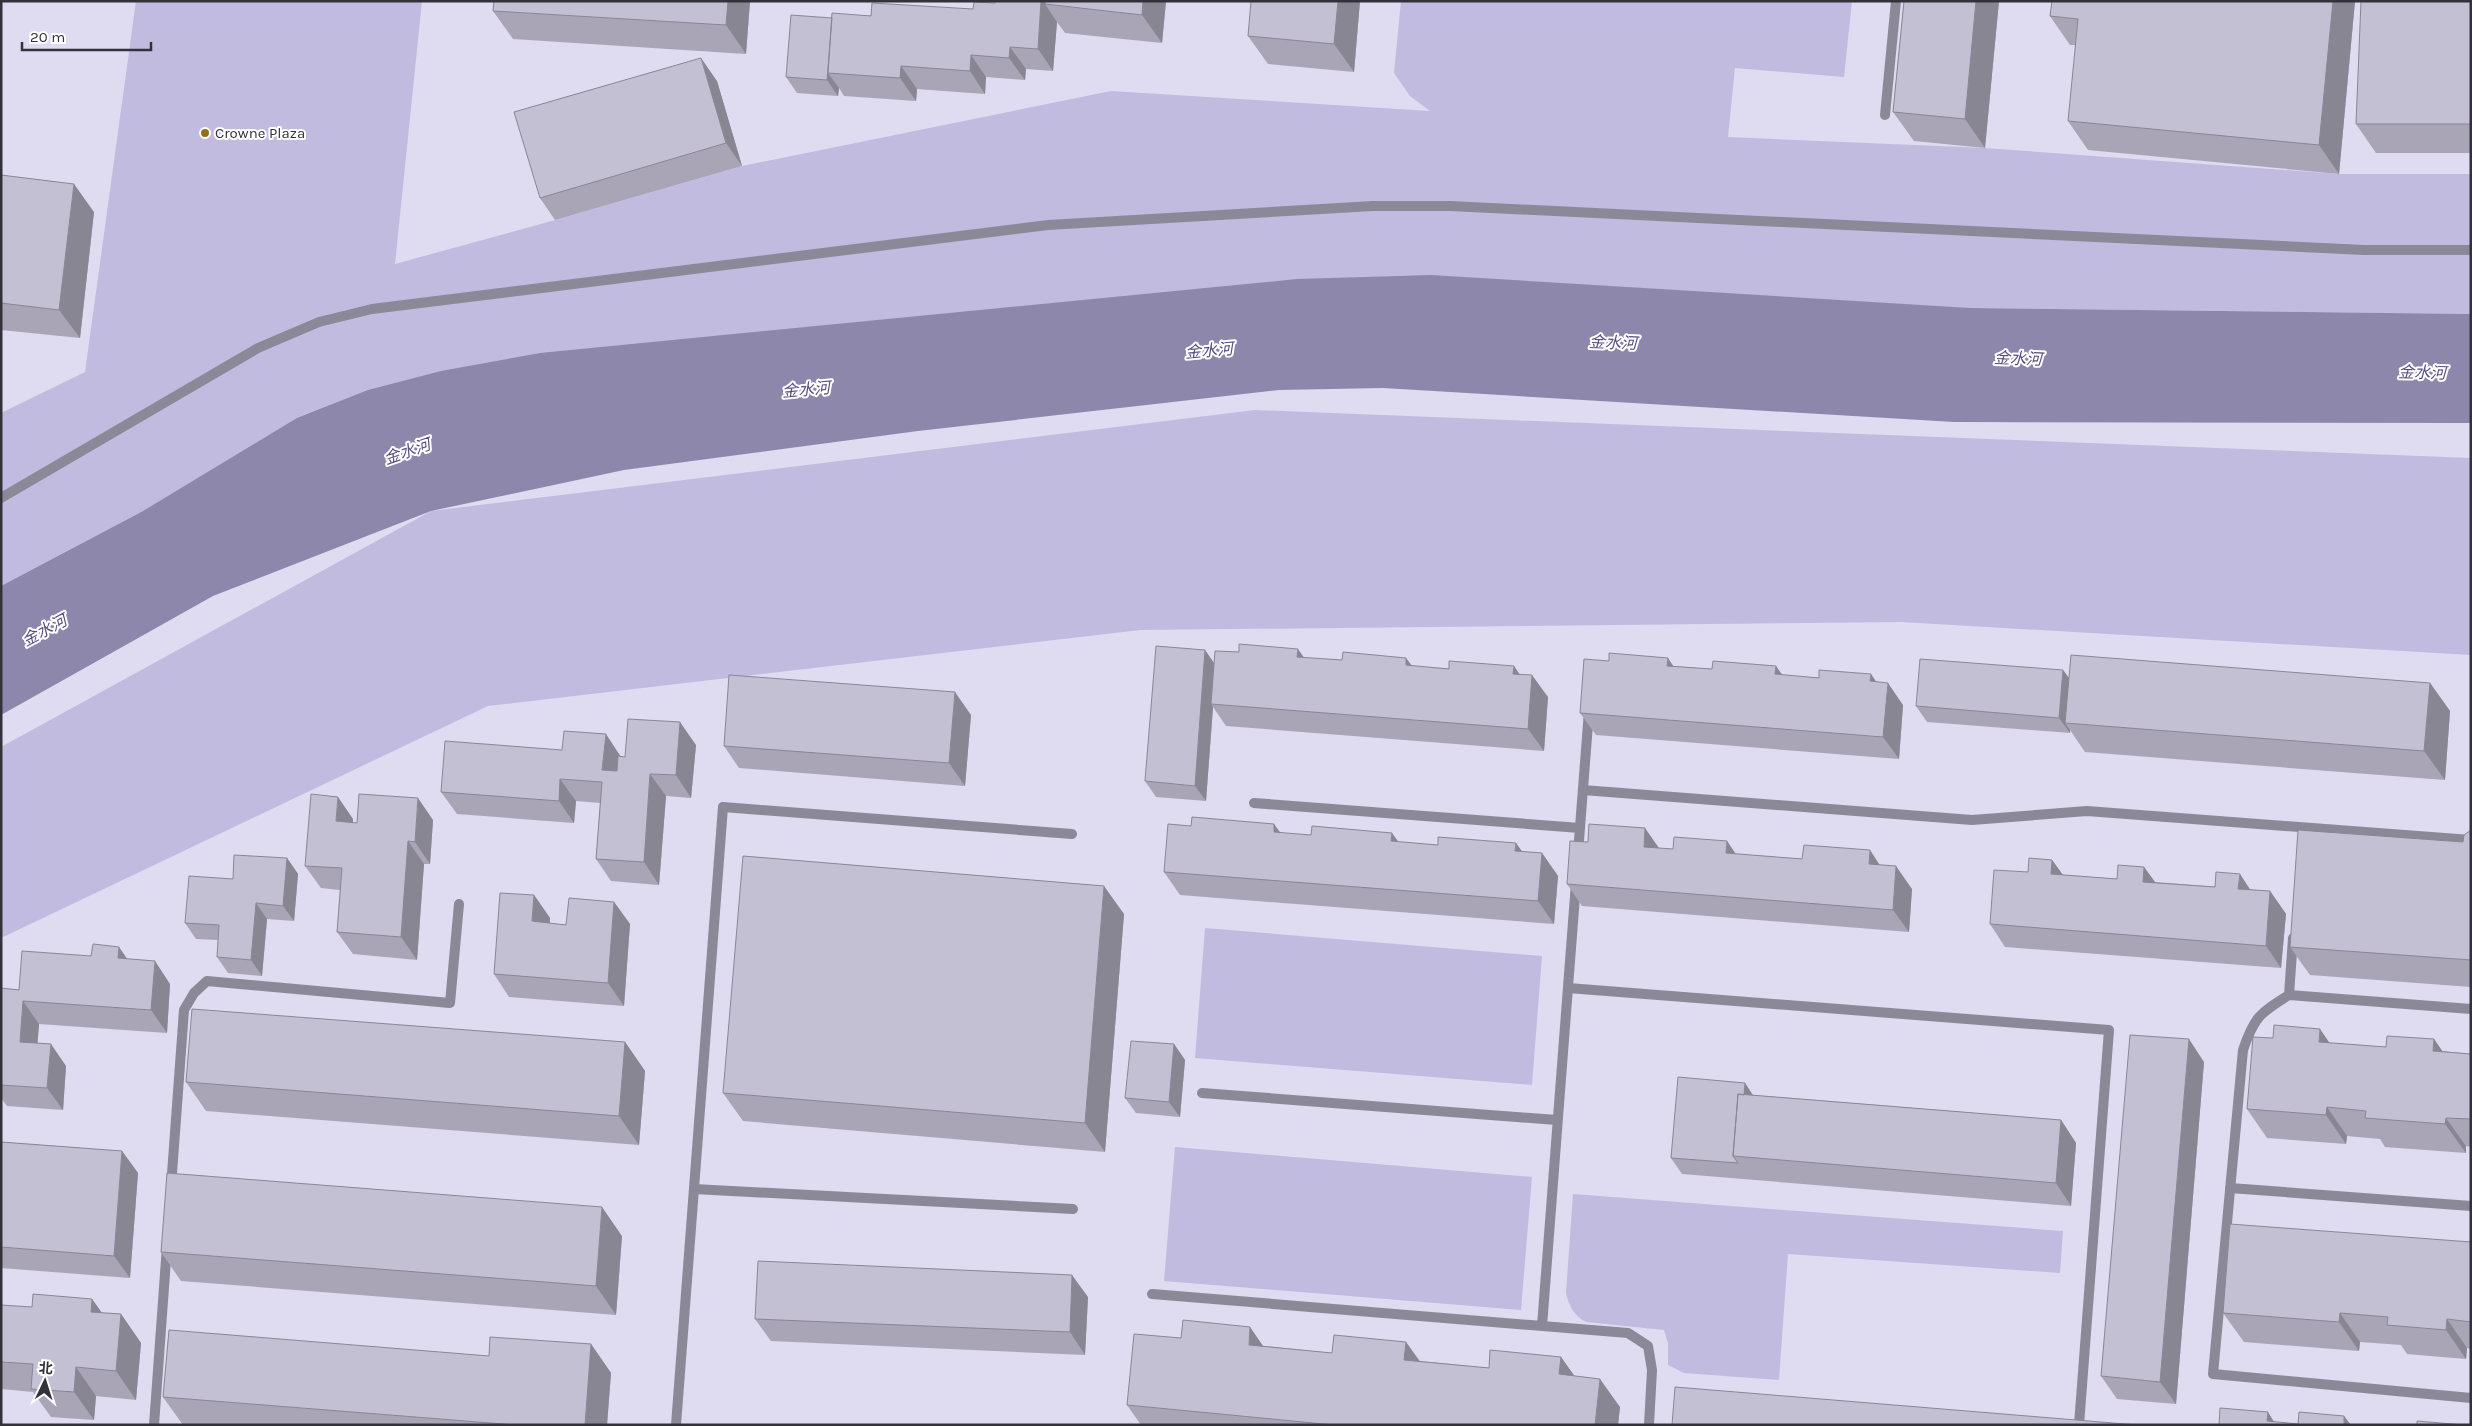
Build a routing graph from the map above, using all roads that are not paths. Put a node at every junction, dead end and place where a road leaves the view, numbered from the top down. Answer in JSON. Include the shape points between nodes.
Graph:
{"nodes":[{"id":1,"x":1896,"y":1,"type":"edge"},
{"id":2,"x":1885,"y":115,"type":"dead end"},
{"id":3,"x":2471,"y":250,"type":"edge"},
{"id":4,"x":1,"y":498,"type":"edge"},
{"id":5,"x":1590,"y":697,"type":"edge"},
{"id":6,"x":1583,"y":790,"type":"junction"},
{"id":7,"x":1254,"y":803,"type":"dead end"},
{"id":8,"x":1580,"y":828,"type":"junction"},
{"id":9,"x":1072,"y":834,"type":"dead end"},
{"id":10,"x":2471,"y":840,"type":"edge"},
{"id":11,"x":459,"y":904,"type":"dead end"},
{"id":12,"x":2294,"y":926,"type":"edge"},
{"id":13,"x":1568,"y":988,"type":"junction"},
{"id":14,"x":2289,"y":995,"type":"junction"},
{"id":15,"x":2471,"y":1009,"type":"edge"},
{"id":16,"x":1202,"y":1093,"type":"dead end"},
{"id":17,"x":1558,"y":1120,"type":"junction"},
{"id":18,"x":2230,"y":1188,"type":"junction"},
{"id":19,"x":694,"y":1189,"type":"junction"},
{"id":20,"x":170,"y":1198,"type":"edge"},
{"id":21,"x":2471,"y":1206,"type":"edge"},
{"id":22,"x":1073,"y":1209,"type":"dead end"},
{"id":23,"x":168,"y":1237,"type":"edge"},
{"id":24,"x":1152,"y":1294,"type":"dead end"},
{"id":25,"x":1542,"y":1326,"type":"junction"},
{"id":26,"x":2471,"y":1398,"type":"edge"},
{"id":27,"x":154,"y":1425,"type":"edge"},
{"id":28,"x":676,"y":1425,"type":"edge"},
{"id":29,"x":1649,"y":1425,"type":"edge"},
{"id":30,"x":2079,"y":1425,"type":"edge"}],
"edges":[{"from":1,"to":2,"type":"street"},
{"from":3,"to":4,"type":"street","via":[[2364,250],[1450,206],[1373,206],[1048,225],[372,310],[319,322],[258,348]]},
{"from":5,"to":6,"type":"street"},
{"from":6,"to":8,"type":"street"},
{"from":6,"to":10,"type":"street","via":[[1972,820],[2087,811],[2300,832]]},
{"from":7,"to":8,"type":"street"},
{"from":8,"to":13,"type":"street"},
{"from":9,"to":19,"type":"street","via":[[723,807]]},
{"from":11,"to":20,"type":"street","via":[[450,1003],[207,981],[194,992],[184,1010]]},
{"from":12,"to":14,"type":"street"},
{"from":13,"to":17,"type":"street"},
{"from":13,"to":30,"type":"street","via":[[2109,1030]]},
{"from":14,"to":15,"type":"street"},
{"from":14,"to":18,"type":"street","via":[[2262,1012],[2250,1030],[2243,1050]]},
{"from":16,"to":17,"type":"street"},
{"from":17,"to":25,"type":"street"},
{"from":18,"to":21,"type":"street"},
{"from":18,"to":26,"type":"street","via":[[2213,1374]]},
{"from":19,"to":22,"type":"street"},
{"from":19,"to":28,"type":"street"},
{"from":23,"to":27,"type":"street"},
{"from":24,"to":25,"type":"street"},
{"from":25,"to":29,"type":"street","via":[[1628,1333],[1648,1346],[1652,1370]]}]}
